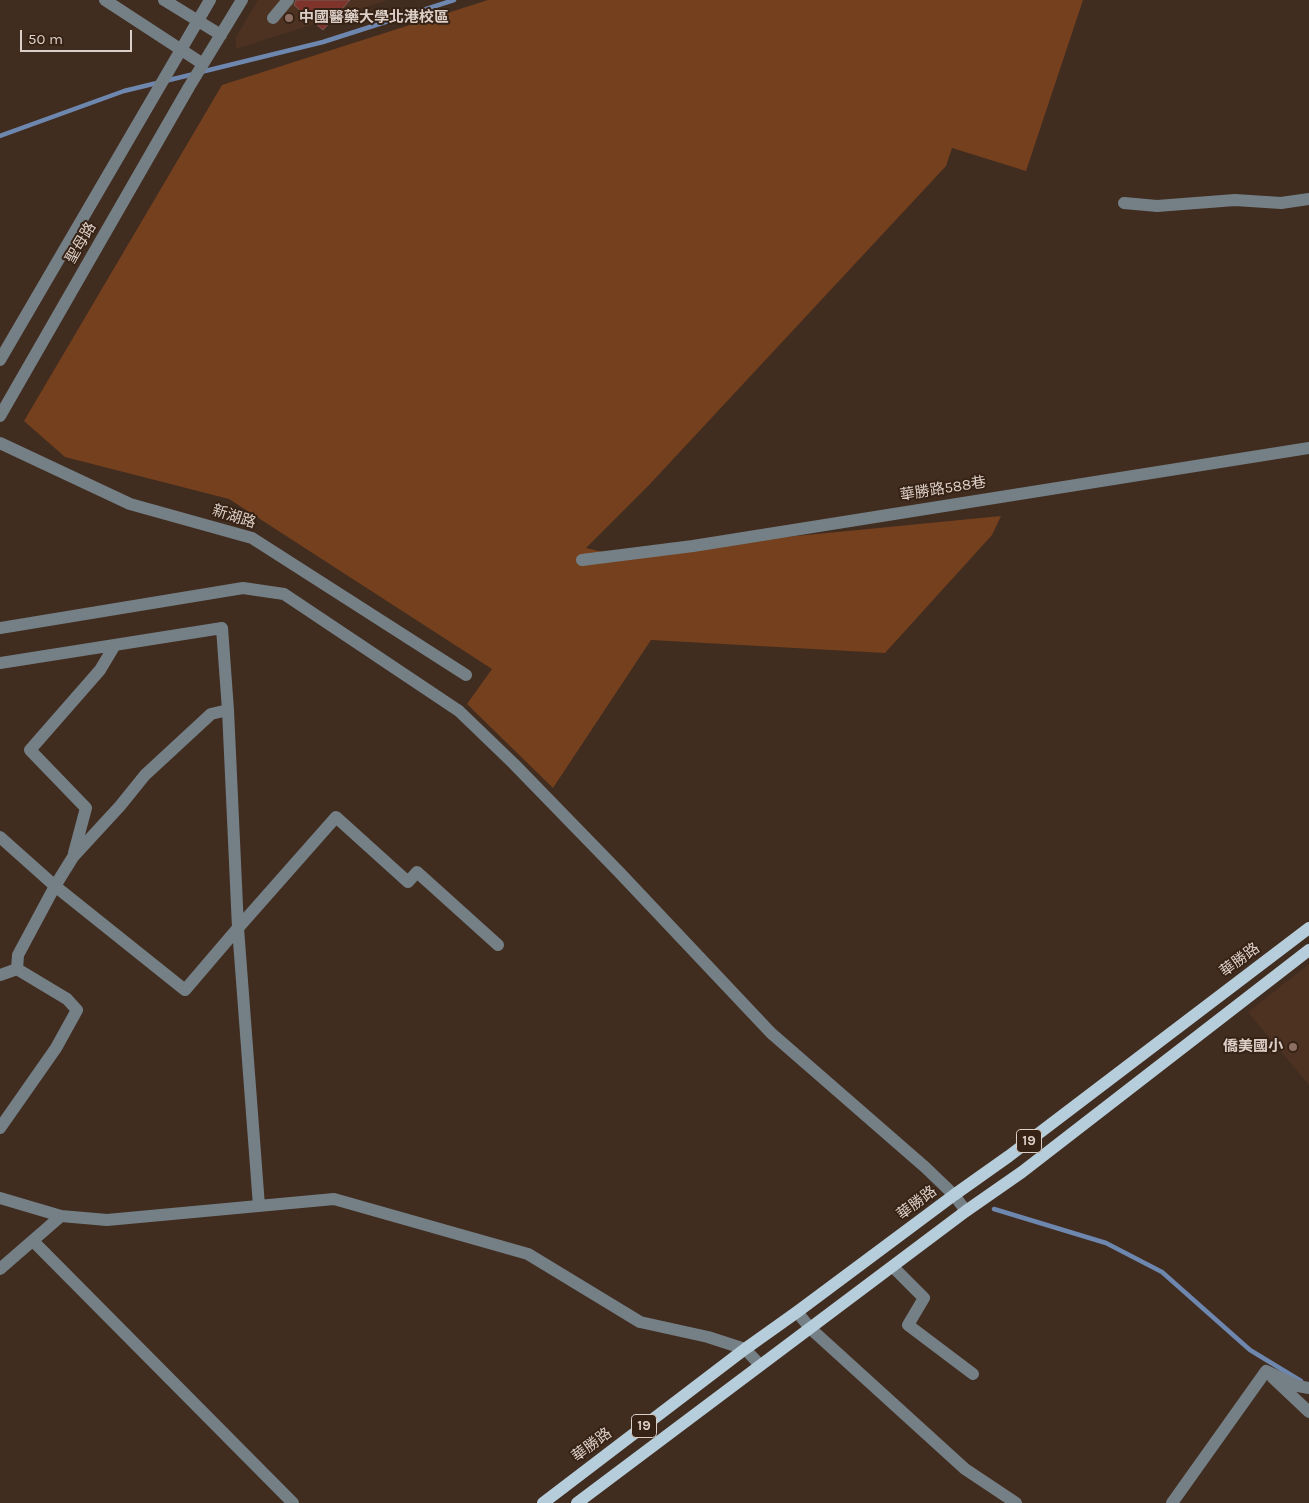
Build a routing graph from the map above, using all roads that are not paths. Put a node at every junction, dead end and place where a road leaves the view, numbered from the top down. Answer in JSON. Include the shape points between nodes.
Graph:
{"nodes":[{"id":1,"x":105,"y":0,"type":"edge"},
{"id":2,"x":164,"y":0,"type":"edge"},
{"id":3,"x":210,"y":0,"type":"edge"},
{"id":4,"x":242,"y":0,"type":"edge"},
{"id":5,"x":288,"y":0,"type":"edge"},
{"id":6,"x":273,"y":18,"type":"dead end"},
{"id":7,"x":198,"y":21,"type":"junction"},
{"id":8,"x":221,"y":35,"type":"junction"},
{"id":9,"x":180,"y":50,"type":"junction"},
{"id":10,"x":203,"y":64,"type":"junction"},
{"id":11,"x":1309,"y":199,"type":"edge"},
{"id":12,"x":1124,"y":203,"type":"dead end"},
{"id":13,"x":0,"y":360,"type":"edge"},
{"id":14,"x":0,"y":416,"type":"edge"},
{"id":15,"x":0,"y":443,"type":"edge"},
{"id":16,"x":1309,"y":448,"type":"edge"},
{"id":17,"x":582,"y":560,"type":"dead end"},
{"id":18,"x":0,"y":628,"type":"edge"},
{"id":19,"x":115,"y":645,"type":"junction"},
{"id":20,"x":0,"y":663,"type":"edge"},
{"id":21,"x":466,"y":675,"type":"dead end"},
{"id":22,"x":228,"y":710,"type":"junction"},
{"id":23,"x":0,"y":837,"type":"edge"},
{"id":24,"x":73,"y":857,"type":"junction"},
{"id":25,"x":55,"y":886,"type":"junction"},
{"id":26,"x":238,"y":928,"type":"junction"},
{"id":27,"x":1309,"y":928,"type":"edge"},
{"id":28,"x":498,"y":945,"type":"dead end"},
{"id":29,"x":1309,"y":950,"type":"edge"},
{"id":30,"x":17,"y":969,"type":"junction"},
{"id":31,"x":0,"y":975,"type":"edge"},
{"id":32,"x":0,"y":1128,"type":"edge"},
{"id":33,"x":954,"y":1195,"type":"junction"},
{"id":34,"x":0,"y":1198,"type":"edge"},
{"id":35,"x":259,"y":1206,"type":"junction"},
{"id":36,"x":966,"y":1211,"type":"junction"},
{"id":37,"x":61,"y":1216,"type":"junction"},
{"id":38,"x":33,"y":1241,"type":"junction"},
{"id":39,"x":893,"y":1267,"type":"junction"},
{"id":40,"x":0,"y":1269,"type":"edge"},
{"id":41,"x":797,"y":1312,"type":"junction"},
{"id":42,"x":811,"y":1329,"type":"junction"},
{"id":43,"x":745,"y":1349,"type":"junction"},
{"id":44,"x":760,"y":1365,"type":"junction"},
{"id":45,"x":1266,"y":1371,"type":"junction"},
{"id":46,"x":973,"y":1374,"type":"dead end"},
{"id":47,"x":1309,"y":1388,"type":"edge"},
{"id":48,"x":1309,"y":1412,"type":"edge"},
{"id":49,"x":293,"y":1503,"type":"edge"},
{"id":50,"x":543,"y":1503,"type":"edge"},
{"id":51,"x":578,"y":1503,"type":"edge"},
{"id":52,"x":1016,"y":1503,"type":"edge"},
{"id":53,"x":1172,"y":1503,"type":"edge"}],
"edges":[{"from":1,"to":9,"type":"street"},
{"from":2,"to":7,"type":"street"},
{"from":3,"to":7,"type":"street"},
{"from":4,"to":8,"type":"street"},
{"from":5,"to":6,"type":"street"},
{"from":7,"to":8,"type":"street"},
{"from":7,"to":9,"type":"street"},
{"from":8,"to":10,"type":"street"},
{"from":9,"to":10,"type":"street"},
{"from":9,"to":13,"type":"street","name":"聖母路"},
{"from":10,"to":14,"type":"street","name":"聖母路"},
{"from":11,"to":12,"type":"street","via":[[1281,203],[1235,200],[1157,206]]},
{"from":15,"to":21,"type":"street","name":"新湖路","via":[[130,504],[252,538]]},
{"from":16,"to":17,"type":"street","name":"華勝路588巷","via":[[693,546]]},
{"from":18,"to":33,"type":"street","via":[[243,588],[284,594],[459,712],[620,873],[771,1033]]},
{"from":19,"to":20,"type":"street"},
{"from":19,"to":22,"type":"street","via":[[222,628]]},
{"from":19,"to":24,"type":"street","via":[[100,670],[30,750],[86,808]]},
{"from":22,"to":24,"type":"street","via":[[211,714],[145,775]]},
{"from":22,"to":26,"type":"street"},
{"from":23,"to":25,"type":"street"},
{"from":24,"to":25,"type":"street"},
{"from":25,"to":26,"type":"street","via":[[185,990]]},
{"from":25,"to":30,"type":"street","via":[[18,955]]},
{"from":26,"to":28,"type":"street","via":[[336,817],[408,882],[417,872]]},
{"from":26,"to":35,"type":"street"},
{"from":27,"to":33,"type":"main road","name":"華勝路","number":"19"},
{"from":29,"to":36,"type":"main road","number":"19","via":[[1022,1172]]},
{"from":30,"to":31,"type":"street"},
{"from":30,"to":32,"type":"street","via":[[67,999],[77,1010],[56,1048]]},
{"from":33,"to":36,"type":"street"},
{"from":33,"to":41,"type":"main road","name":"華勝路","number":"19"},
{"from":34,"to":37,"type":"street"},
{"from":35,"to":37,"type":"street","via":[[107,1220]]},
{"from":35,"to":43,"type":"street","via":[[334,1199],[528,1254],[640,1322]]},
{"from":36,"to":39,"type":"main road","number":"19"},
{"from":37,"to":38,"type":"street"},
{"from":38,"to":40,"type":"street"},
{"from":38,"to":49,"type":"street"},
{"from":39,"to":42,"type":"main road","number":"19"},
{"from":39,"to":46,"type":"street","via":[[924,1298],[908,1324]]},
{"from":41,"to":42,"type":"street"},
{"from":41,"to":43,"type":"main road","name":"華勝路","number":"19"},
{"from":42,"to":44,"type":"main road","number":"19"},
{"from":42,"to":52,"type":"street","via":[[965,1469]]},
{"from":43,"to":44,"type":"street"},
{"from":43,"to":50,"type":"main road","name":"華勝路","number":"19"},
{"from":44,"to":51,"type":"main road","number":"19"},
{"from":45,"to":47,"type":"street"},
{"from":45,"to":48,"type":"street"},
{"from":45,"to":53,"type":"street"}]}
